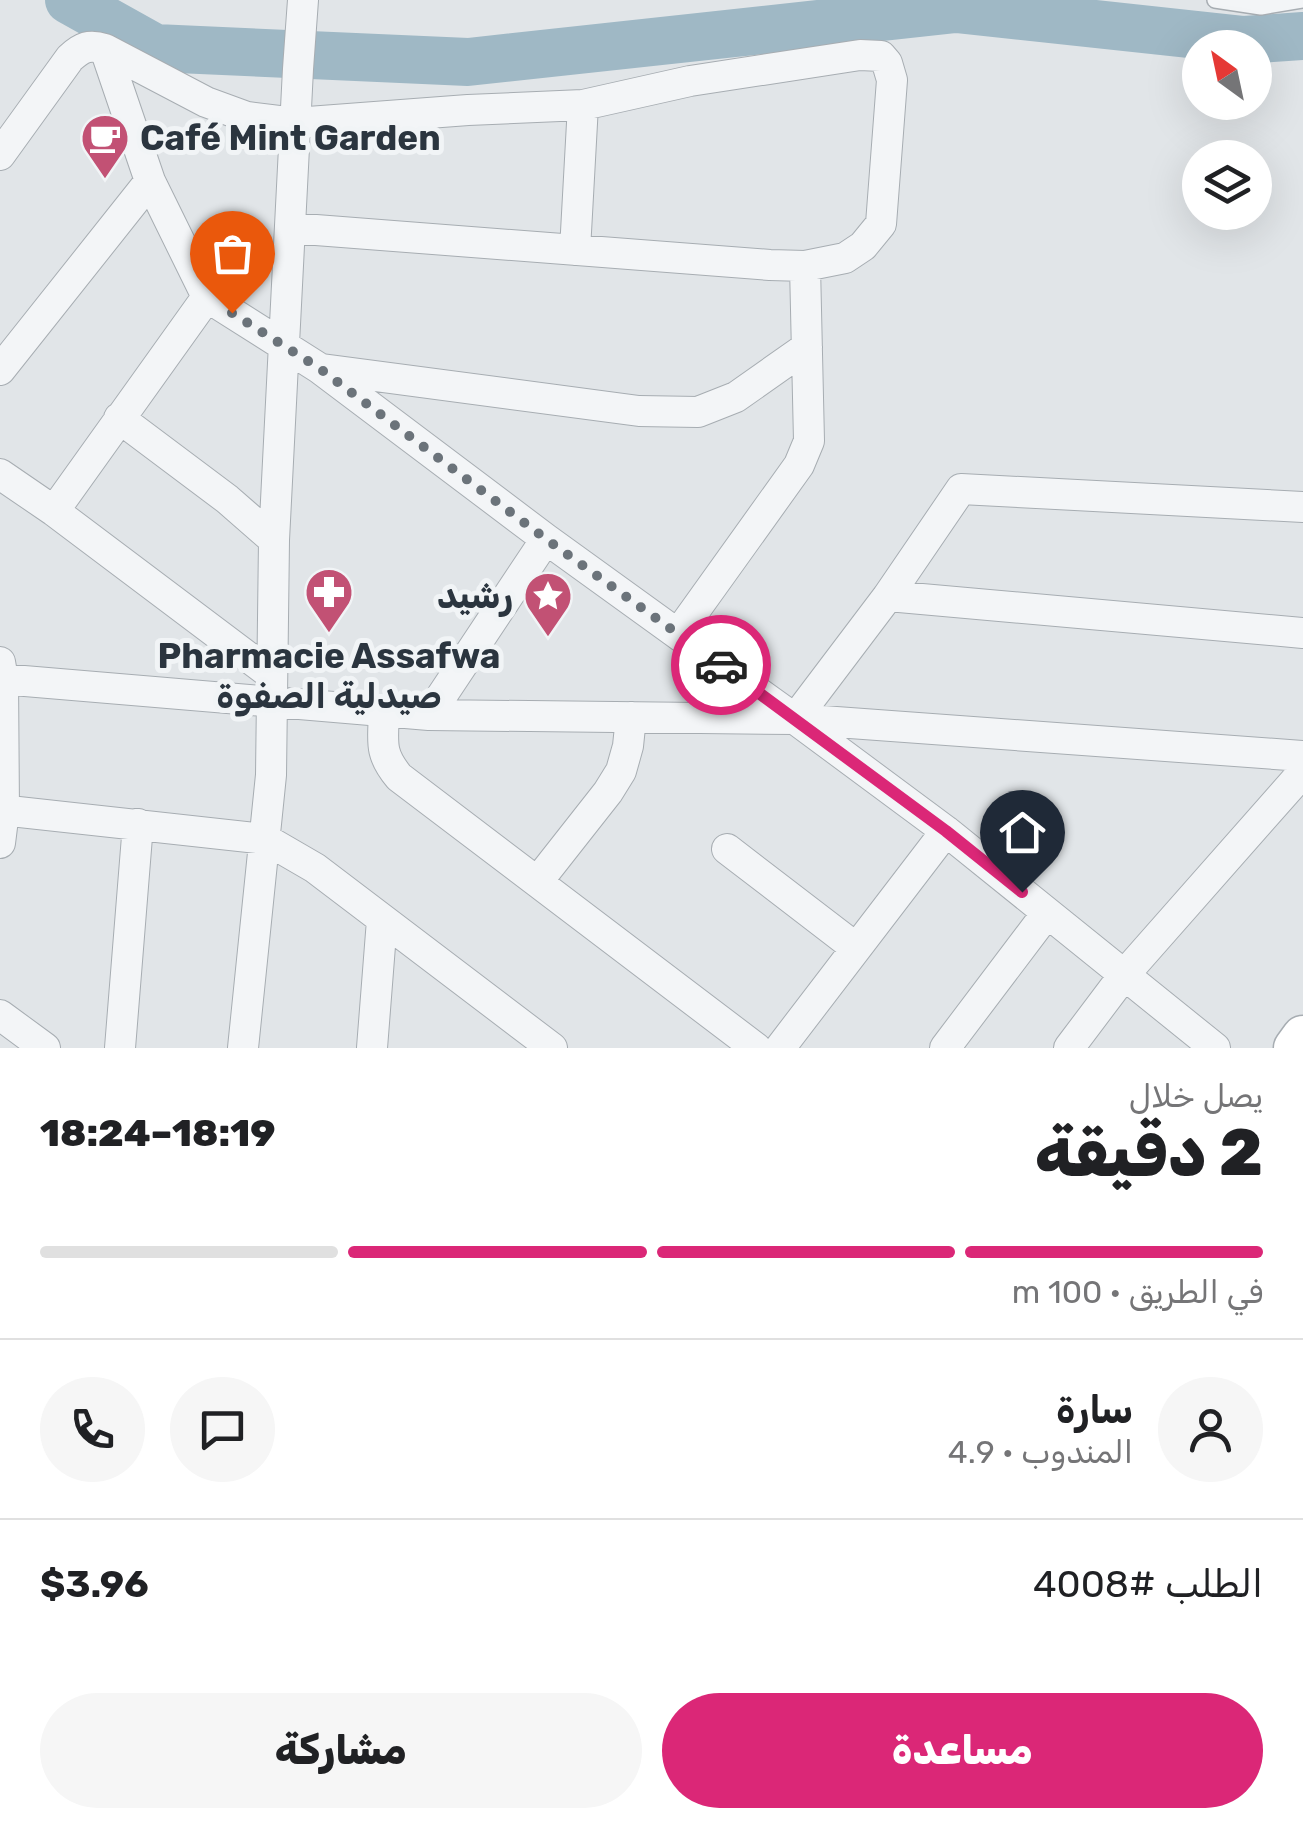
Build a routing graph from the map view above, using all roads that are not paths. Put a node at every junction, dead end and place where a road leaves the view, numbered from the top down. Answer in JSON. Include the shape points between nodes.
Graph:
{"nodes":[{"id":1,"x":303,"y":0,"type":"edge"},
{"id":2,"x":1215,"y":0,"type":"edge"},
{"id":3,"x":1302,"y":0,"type":"edge"},
{"id":4,"x":105,"y":49,"type":"junction"},
{"id":5,"x":583,"y":105,"type":"junction"},
{"id":6,"x":295,"y":123,"type":"junction"},
{"id":7,"x":2,"y":149,"type":"edge"},
{"id":8,"x":150,"y":181,"type":"junction"},
{"id":9,"x":290,"y":228,"type":"junction"},
{"id":10,"x":576,"y":250,"type":"junction"},
{"id":11,"x":805,"y":266,"type":"junction"},
{"id":12,"x":206,"y":296,"type":"junction"},
{"id":13,"x":284,"y":347,"type":"junction"},
{"id":14,"x":807,"y":347,"type":"junction"},
{"id":15,"x":319,"y":368,"type":"junction"},
{"id":16,"x":0,"y":370,"type":"edge"},
{"id":17,"x":119,"y":418,"type":"junction"},
{"id":18,"x":0,"y":474,"type":"edge"},
{"id":19,"x":1303,"y":507,"type":"edge"},
{"id":20,"x":54,"y":511,"type":"junction"},
{"id":21,"x":546,"y":539,"type":"junction"},
{"id":22,"x":274,"y":540,"type":"junction"},
{"id":23,"x":888,"y":596,"type":"junction"},
{"id":24,"x":1303,"y":633,"type":"edge"},
{"id":25,"x":678,"y":634,"type":"junction"},
{"id":26,"x":1,"y":673,"type":"edge"},
{"id":27,"x":273,"y":689,"type":"junction"},
{"id":28,"x":384,"y":712,"type":"junction"},
{"id":29,"x":429,"y":715,"type":"junction"},
{"id":30,"x":631,"y":717,"type":"junction"},
{"id":31,"x":795,"y":719,"type":"junction"},
{"id":32,"x":1303,"y":756,"type":"edge"},
{"id":33,"x":1303,"y":772,"type":"edge"},
{"id":34,"x":2,"y":811,"type":"edge"},
{"id":35,"x":138,"y":824,"type":"junction"},
{"id":36,"x":946,"y":831,"type":"junction"},
{"id":37,"x":265,"y":839,"type":"junction"},
{"id":38,"x":0,"y":843,"type":"edge"},
{"id":39,"x":727,"y":849,"type":"dead end"},
{"id":40,"x":538,"y":881,"type":"junction"},
{"id":41,"x":1047,"y":912,"type":"junction"},
{"id":42,"x":382,"y":920,"type":"junction"},
{"id":43,"x":856,"y":948,"type":"junction"},
{"id":44,"x":1124,"y":975,"type":"junction"},
{"id":45,"x":0,"y":1015,"type":"edge"},
{"id":46,"x":1303,"y":1037,"type":"edge"},
{"id":47,"x":46,"y":1048,"type":"edge"},
{"id":48,"x":120,"y":1048,"type":"edge"},
{"id":49,"x":244,"y":1048,"type":"edge"},
{"id":50,"x":372,"y":1048,"type":"edge"},
{"id":51,"x":552,"y":1048,"type":"edge"},
{"id":52,"x":756,"y":1048,"type":"edge"},
{"id":53,"x":780,"y":1048,"type":"edge"},
{"id":54,"x":945,"y":1048,"type":"edge"},
{"id":55,"x":1069,"y":1048,"type":"edge"},
{"id":56,"x":1215,"y":1048,"type":"edge"},
{"id":57,"x":1295,"y":1048,"type":"edge"}],
"edges":[{"from":1,"to":6,"type":"street"},
{"from":2,"to":3,"type":"lane","via":[[1261,7]]},
{"from":4,"to":6,"type":"street","via":[[206,102],[247,117]]},
{"from":4,"to":7,"type":"street","via":[[90,45],[70,58]]},
{"from":4,"to":8,"type":"street"},
{"from":5,"to":6,"type":"street"},
{"from":5,"to":10,"type":"street"},
{"from":5,"to":11,"type":"street","via":[[690,81],[881,56],[892,80],[882,224],[845,258]]},
{"from":6,"to":9,"type":"street"},
{"from":8,"to":12,"type":"street"},
{"from":8,"to":16,"type":"street"},
{"from":9,"to":10,"type":"street"},
{"from":9,"to":13,"type":"street"},
{"from":10,"to":11,"type":"street"},
{"from":11,"to":14,"type":"street"},
{"from":12,"to":13,"type":"street"},
{"from":12,"to":17,"type":"street"},
{"from":13,"to":15,"type":"street"},
{"from":13,"to":22,"type":"street"},
{"from":14,"to":15,"type":"street","via":[[736,397],[698,412]]},
{"from":14,"to":25,"type":"street","via":[[809,441],[799,465]]},
{"from":15,"to":21,"type":"street"},
{"from":17,"to":20,"type":"street"},
{"from":17,"to":22,"type":"street"},
{"from":18,"to":20,"type":"street"},
{"from":19,"to":23,"type":"street","via":[[961,490]]},
{"from":20,"to":27,"type":"street"},
{"from":21,"to":25,"type":"street"},
{"from":21,"to":29,"type":"street"},
{"from":22,"to":27,"type":"street"},
{"from":23,"to":24,"type":"street"},
{"from":23,"to":31,"type":"street"},
{"from":25,"to":31,"type":"street"},
{"from":26,"to":27,"type":"street"},
{"from":26,"to":34,"type":"street"},
{"from":27,"to":28,"type":"street"},
{"from":27,"to":37,"type":"street"},
{"from":28,"to":29,"type":"street"},
{"from":28,"to":40,"type":"street","via":[[384,753],[399,777]]},
{"from":29,"to":30,"type":"street"},
{"from":30,"to":31,"type":"street"},
{"from":30,"to":40,"type":"street","via":[[621,772]]},
{"from":31,"to":32,"type":"street"},
{"from":31,"to":36,"type":"street"},
{"from":33,"to":44,"type":"street"},
{"from":34,"to":35,"type":"street"},
{"from":34,"to":38,"type":"street"},
{"from":35,"to":37,"type":"street"},
{"from":35,"to":48,"type":"street"},
{"from":36,"to":41,"type":"street"},
{"from":36,"to":43,"type":"street"},
{"from":37,"to":42,"type":"street"},
{"from":37,"to":49,"type":"street"},
{"from":39,"to":43,"type":"street"},
{"from":40,"to":52,"type":"street"},
{"from":41,"to":44,"type":"street"},
{"from":41,"to":54,"type":"street"},
{"from":42,"to":50,"type":"street"},
{"from":42,"to":51,"type":"street"},
{"from":43,"to":53,"type":"street"},
{"from":44,"to":55,"type":"street"},
{"from":44,"to":56,"type":"street"},
{"from":45,"to":47,"type":"street"},
{"from":46,"to":57,"type":"main road"}]}
